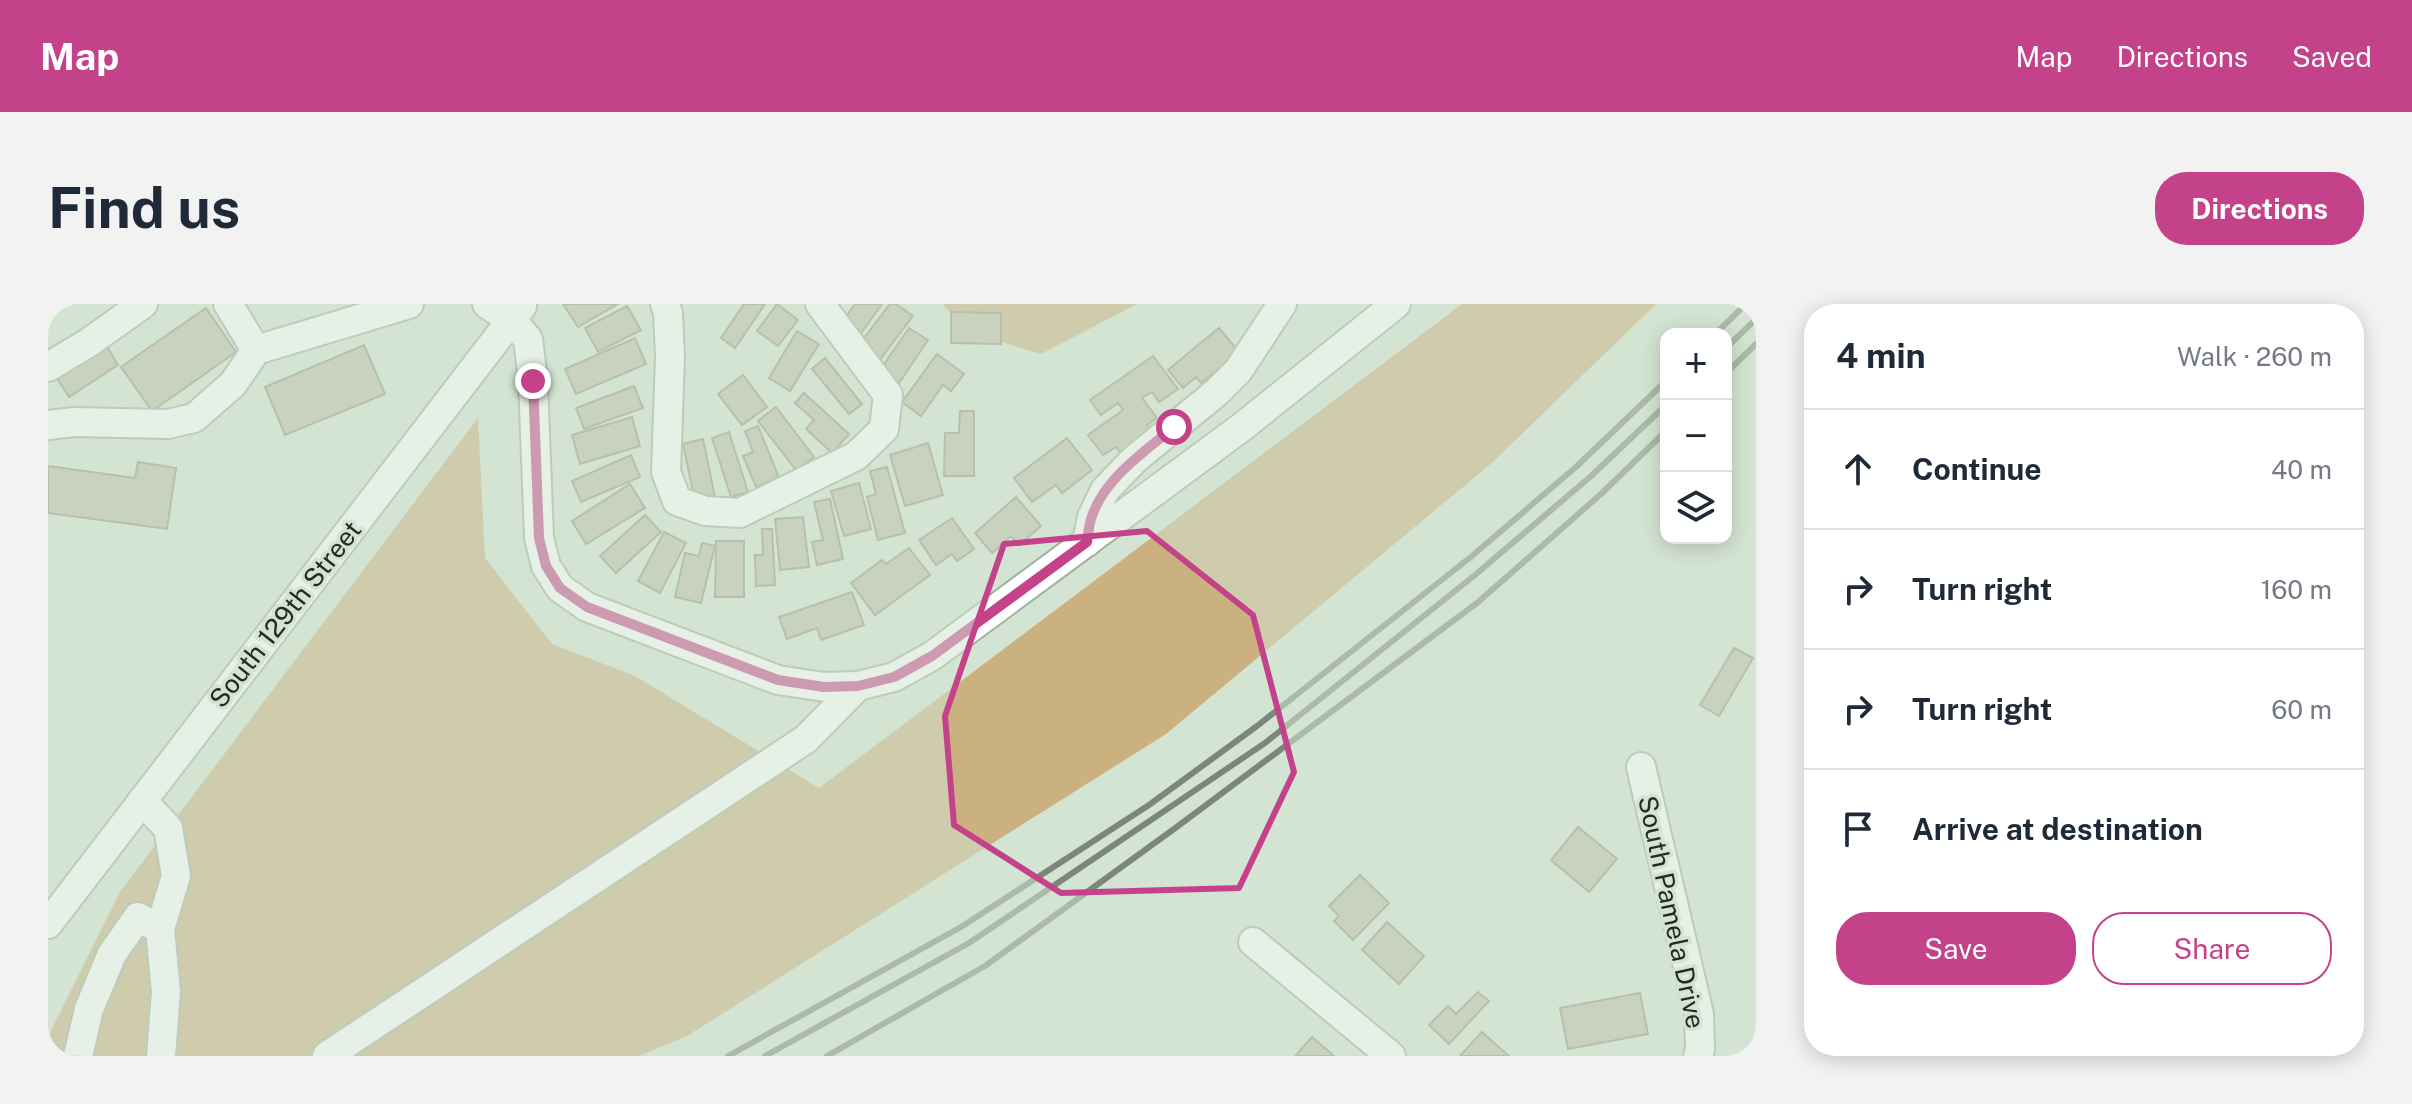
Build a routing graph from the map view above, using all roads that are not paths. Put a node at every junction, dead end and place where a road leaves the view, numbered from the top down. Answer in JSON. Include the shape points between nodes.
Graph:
{"nodes":[{"id":1,"x":143,"y":304,"type":"edge"},
{"id":2,"x":228,"y":304,"type":"edge"},
{"id":3,"x":409,"y":304,"type":"edge"},
{"id":4,"x":487,"y":304,"type":"edge"},
{"id":5,"x":665,"y":304,"type":"edge"},
{"id":6,"x":820,"y":304,"type":"edge"},
{"id":7,"x":1282,"y":304,"type":"edge"},
{"id":8,"x":1396,"y":304,"type":"edge"},
{"id":9,"x":517,"y":312,"type":"edge"},
{"id":10,"x":256,"y":350,"type":"junction"},
{"id":11,"x":48,"y":367,"type":"edge"},
{"id":12,"x":48,"y":425,"type":"edge"},
{"id":13,"x":1087,"y":542,"type":"junction"},
{"id":14,"x":858,"y":686,"type":"junction"},
{"id":15,"x":1641,"y":767,"type":"dead end"},
{"id":16,"x":142,"y":801,"type":"junction"},
{"id":17,"x":48,"y":924,"type":"edge"},
{"id":18,"x":160,"y":929,"type":"junction"},
{"id":19,"x":1253,"y":942,"type":"dead end"},
{"id":20,"x":78,"y":1056,"type":"edge"},
{"id":21,"x":161,"y":1056,"type":"edge"},
{"id":22,"x":327,"y":1056,"type":"edge"},
{"id":23,"x":1391,"y":1056,"type":"edge"},
{"id":24,"x":1698,"y":1056,"type":"edge"}],
"edges":[{"from":1,"to":11,"type":"street"},
{"from":2,"to":10,"type":"street"},
{"from":3,"to":10,"type":"street"},
{"from":4,"to":9,"type":"street"},
{"from":5,"to":6,"type":"street","via":[[670,356],[666,472],[677,501],[705,511],[740,513],[856,456],[884,429],[888,395]]},
{"from":7,"to":13,"type":"street","via":[[1238,371],[1105,490]]},
{"from":8,"to":13,"type":"street"},
{"from":9,"to":14,"type":"street","via":[[528,339],[533,381],[539,538],[546,566],[560,588],[587,607],[778,680]]},
{"from":9,"to":16,"type":"street","name":"South 129th Street"},
{"from":10,"to":12,"type":"street","via":[[233,384],[194,418],[168,424]]},
{"from":13,"to":14,"type":"street","via":[[932,656],[894,677]]},
{"from":14,"to":22,"type":"street","via":[[806,739]]},
{"from":15,"to":24,"type":"street","name":"South Pamela Drive","via":[[1699,1014]]},
{"from":16,"to":17,"type":"street","name":"South 129th Street"},
{"from":16,"to":18,"type":"street","via":[[168,828],[176,876]]},
{"from":18,"to":20,"type":"street","via":[[138,917],[112,954],[89,1009]]},
{"from":18,"to":21,"type":"street","via":[[166,992]]},
{"from":19,"to":23,"type":"street"}]}
